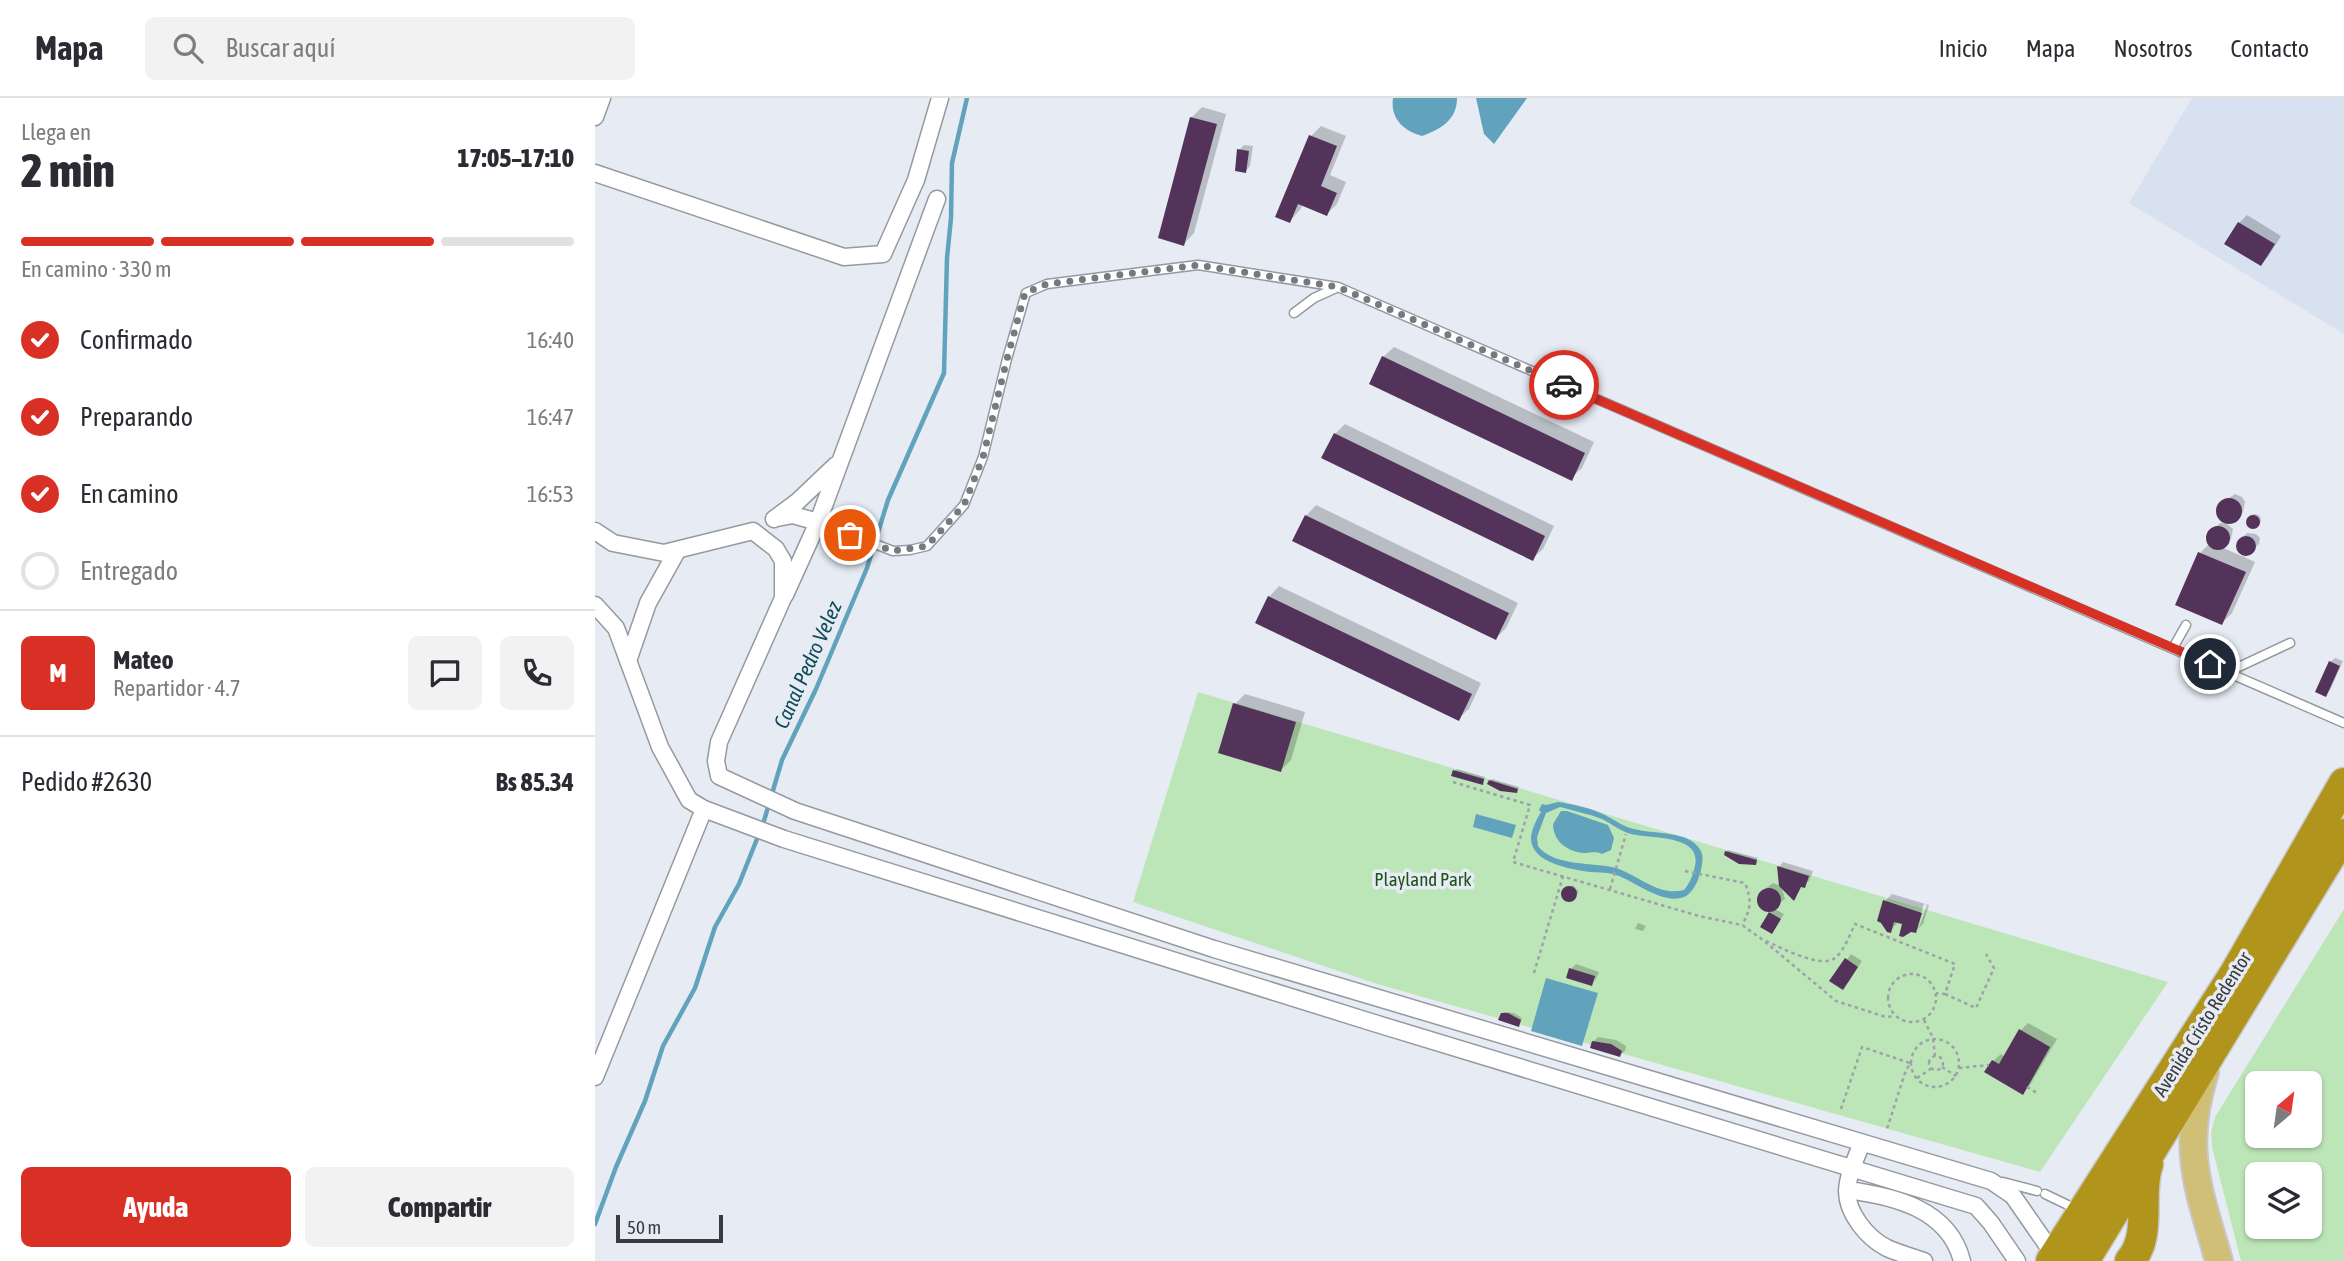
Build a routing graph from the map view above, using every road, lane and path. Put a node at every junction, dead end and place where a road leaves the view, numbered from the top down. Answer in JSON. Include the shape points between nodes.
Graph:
{"nodes":[{"id":1,"x":602,"y":98,"type":"edge"},
{"id":2,"x":940,"y":98,"type":"edge"},
{"id":3,"x":595,"y":117,"type":"edge"},
{"id":4,"x":595,"y":173,"type":"edge"},
{"id":5,"x":937,"y":199,"type":"dead end"},
{"id":6,"x":1338,"y":287,"type":"junction"},
{"id":7,"x":1294,"y":313,"type":"dead end"},
{"id":8,"x":840,"y":461,"type":"junction"},
{"id":9,"x":774,"y":519,"type":"junction"},
{"id":10,"x":818,"y":523,"type":"junction"},
{"id":11,"x":595,"y":531,"type":"edge"},
{"id":12,"x":753,"y":531,"type":"junction"},
{"id":13,"x":677,"y":551,"type":"junction"},
{"id":14,"x":783,"y":598,"type":"junction"},
{"id":15,"x":595,"y":605,"type":"edge"},
{"id":16,"x":2186,"y":625,"type":"dead end"},
{"id":17,"x":2290,"y":643,"type":"dead end"},
{"id":18,"x":2173,"y":649,"type":"junction"},
{"id":19,"x":628,"y":661,"type":"junction"},
{"id":20,"x":2228,"y":672,"type":"junction"},
{"id":21,"x":2344,"y":723,"type":"edge"},
{"id":22,"x":1453,"y":782,"type":"dead end"},
{"id":23,"x":2344,"y":783,"type":"edge"},
{"id":24,"x":704,"y":809,"type":"junction"},
{"id":25,"x":1626,"y":834,"type":"dead end"},
{"id":26,"x":2344,"y":834,"type":"edge"},
{"id":27,"x":965,"y":866,"type":"junction"},
{"id":28,"x":1685,"y":871,"type":"dead end"},
{"id":29,"x":1563,"y":876,"type":"junction"},
{"id":30,"x":1004,"y":880,"type":"junction"},
{"id":31,"x":1610,"y":889,"type":"junction"},
{"id":32,"x":953,"y":892,"type":"junction"},
{"id":33,"x":994,"y":904,"type":"junction"},
{"id":34,"x":1742,"y":925,"type":"junction"},
{"id":35,"x":1763,"y":940,"type":"junction"},
{"id":36,"x":1986,"y":954,"type":"dead end"},
{"id":37,"x":1534,"y":973,"type":"dead end"},
{"id":38,"x":1936,"y":993,"type":"junction"},
{"id":39,"x":1945,"y":994,"type":"junction"},
{"id":40,"x":1895,"y":1016,"type":"junction"},
{"id":41,"x":1924,"y":1020,"type":"junction"},
{"id":42,"x":1933,"y":1038,"type":"junction"},
{"id":43,"x":2212,"y":1050,"type":"junction"},
{"id":44,"x":1935,"y":1056,"type":"junction"},
{"id":45,"x":1910,"y":1063,"type":"junction"},
{"id":46,"x":1989,"y":1065,"type":"dead end"},
{"id":47,"x":1932,"y":1068,"type":"junction"},
{"id":48,"x":1942,"y":1068,"type":"junction"},
{"id":49,"x":1959,"y":1068,"type":"junction"},
{"id":50,"x":1956,"y":1076,"type":"junction"},
{"id":51,"x":595,"y":1077,"type":"edge"},
{"id":52,"x":1916,"y":1079,"type":"junction"},
{"id":53,"x":2027,"y":1087,"type":"dead end"},
{"id":54,"x":2037,"y":1093,"type":"dead end"},
{"id":55,"x":1841,"y":1110,"type":"dead end"},
{"id":56,"x":1887,"y":1129,"type":"dead end"},
{"id":57,"x":2146,"y":1135,"type":"junction"},
{"id":58,"x":1862,"y":1143,"type":"junction"},
{"id":59,"x":1852,"y":1167,"type":"junction"},
{"id":60,"x":1993,"y":1177,"type":"dead end"},
{"id":61,"x":1847,"y":1190,"type":"junction"},
{"id":62,"x":2082,"y":1211,"type":"junction"},
{"id":63,"x":2068,"y":1259,"type":"edge"},
{"id":64,"x":1924,"y":1261,"type":"edge"},
{"id":65,"x":1962,"y":1261,"type":"edge"},
{"id":66,"x":2017,"y":1261,"type":"edge"},
{"id":67,"x":2130,"y":1261,"type":"edge"},
{"id":68,"x":2219,"y":1261,"type":"edge"}],
"edges":[{"from":1,"to":3,"type":"street"},
{"from":2,"to":4,"type":"street","via":[[916,180],[883,254],[844,257]]},
{"from":5,"to":8,"type":"street"},
{"from":6,"to":7,"type":"lane"},
{"from":6,"to":10,"type":"lane","via":[[1198,265],[1047,284],[1025,293],[983,457],[964,505],[927,546],[893,551]]},
{"from":6,"to":18,"type":"lane"},
{"from":8,"to":9,"type":"street"},
{"from":8,"to":10,"type":"street"},
{"from":9,"to":10,"type":"street","via":[[793,515]]},
{"from":9,"to":12,"type":"street"},
{"from":10,"to":14,"type":"street"},
{"from":11,"to":13,"type":"street","via":[[613,543],[664,553]]},
{"from":12,"to":13,"type":"street"},
{"from":12,"to":14,"type":"street","via":[[776,549],[783,561]]},
{"from":13,"to":19,"type":"street","via":[[648,603]]},
{"from":14,"to":27,"type":"street","via":[[719,742],[719,776],[795,811]]},
{"from":15,"to":19,"type":"street","via":[[616,628]]},
{"from":16,"to":18,"type":"lane"},
{"from":17,"to":20,"type":"lane"},
{"from":18,"to":20,"type":"lane"},
{"from":19,"to":24,"type":"street","via":[[660,747],[689,800]]},
{"from":20,"to":21,"type":"lane"},
{"from":22,"to":29,"type":"path","via":[[1529,805],[1513,862]]},
{"from":23,"to":57,"type":"highway","name":"Avenida Cristo Redentor"},
{"from":24,"to":32,"type":"street"},
{"from":24,"to":51,"type":"street"},
{"from":25,"to":31,"type":"path"},
{"from":26,"to":43,"type":"highway","name":"Avenida Cristo Redentor"},
{"from":27,"to":30,"type":"street"},
{"from":27,"to":32,"type":"street","via":[[969,877]]},
{"from":28,"to":34,"type":"path","via":[[1745,883],[1751,895],[1750,910]]},
{"from":29,"to":31,"type":"path"},
{"from":29,"to":37,"type":"path"},
{"from":30,"to":33,"type":"street","via":[[994,892]]},
{"from":30,"to":58,"type":"street","via":[[1214,949]]},
{"from":31,"to":34,"type":"path"},
{"from":32,"to":33,"type":"street"},
{"from":33,"to":59,"type":"street"},
{"from":34,"to":35,"type":"path"},
{"from":35,"to":39,"type":"path","via":[[1815,960],[1830,961],[1838,956],[1855,924],[1955,964]]},
{"from":35,"to":40,"type":"path","via":[[1836,1001]]},
{"from":36,"to":39,"type":"path","via":[[1994,968],[1976,1008]]},
{"from":38,"to":39,"type":"path"},
{"from":38,"to":40,"type":"path","via":[[1922,976],[1899,977],[1887,996]]},
{"from":38,"to":41,"type":"path","via":[[1934,1008]]},
{"from":40,"to":41,"type":"path","via":[[1909,1023]]},
{"from":41,"to":42,"type":"path"},
{"from":42,"to":44,"type":"path"},
{"from":42,"to":45,"type":"path","via":[[1919,1044]]},
{"from":42,"to":49,"type":"path","via":[[1954,1047]]},
{"from":43,"to":57,"type":"highway","name":"Avenida Cristo Redentor"},
{"from":43,"to":68,"type":"main road","via":[[2196,1100],[2192,1140],[2195,1178]]},
{"from":44,"to":47,"type":"path"},
{"from":44,"to":48,"type":"path","via":[[1943,1061]]},
{"from":45,"to":52,"type":"path"},
{"from":45,"to":55,"type":"path","via":[[1862,1047]]},
{"from":45,"to":56,"type":"path"},
{"from":46,"to":49,"type":"path"},
{"from":47,"to":48,"type":"path"},
{"from":47,"to":52,"type":"path"},
{"from":48,"to":50,"type":"path"},
{"from":49,"to":50,"type":"path"},
{"from":50,"to":52,"type":"path","via":[[1937,1088]]},
{"from":53,"to":54,"type":"path"},
{"from":57,"to":62,"type":"highway","name":"Avenida Cristo Redentor"},
{"from":57,"to":63,"type":"highway","name":"Avenida Cristo Redentor"},
{"from":57,"to":67,"type":"highway","via":[[2141,1238]]},
{"from":58,"to":59,"type":"street"},
{"from":58,"to":63,"type":"street","via":[[1991,1181],[2013,1196],[2047,1245]]},
{"from":59,"to":61,"type":"street"},
{"from":59,"to":66,"type":"street","via":[[1976,1206]]},
{"from":60,"to":62,"type":"lane"},
{"from":61,"to":64,"type":"street","via":[[1849,1208],[1865,1229],[1885,1247]]},
{"from":61,"to":65,"type":"street","via":[[1880,1194],[1932,1215],[1957,1242]]},
{"from":62,"to":63,"type":"highway","name":"Avenida Cristo Redentor"}]}
